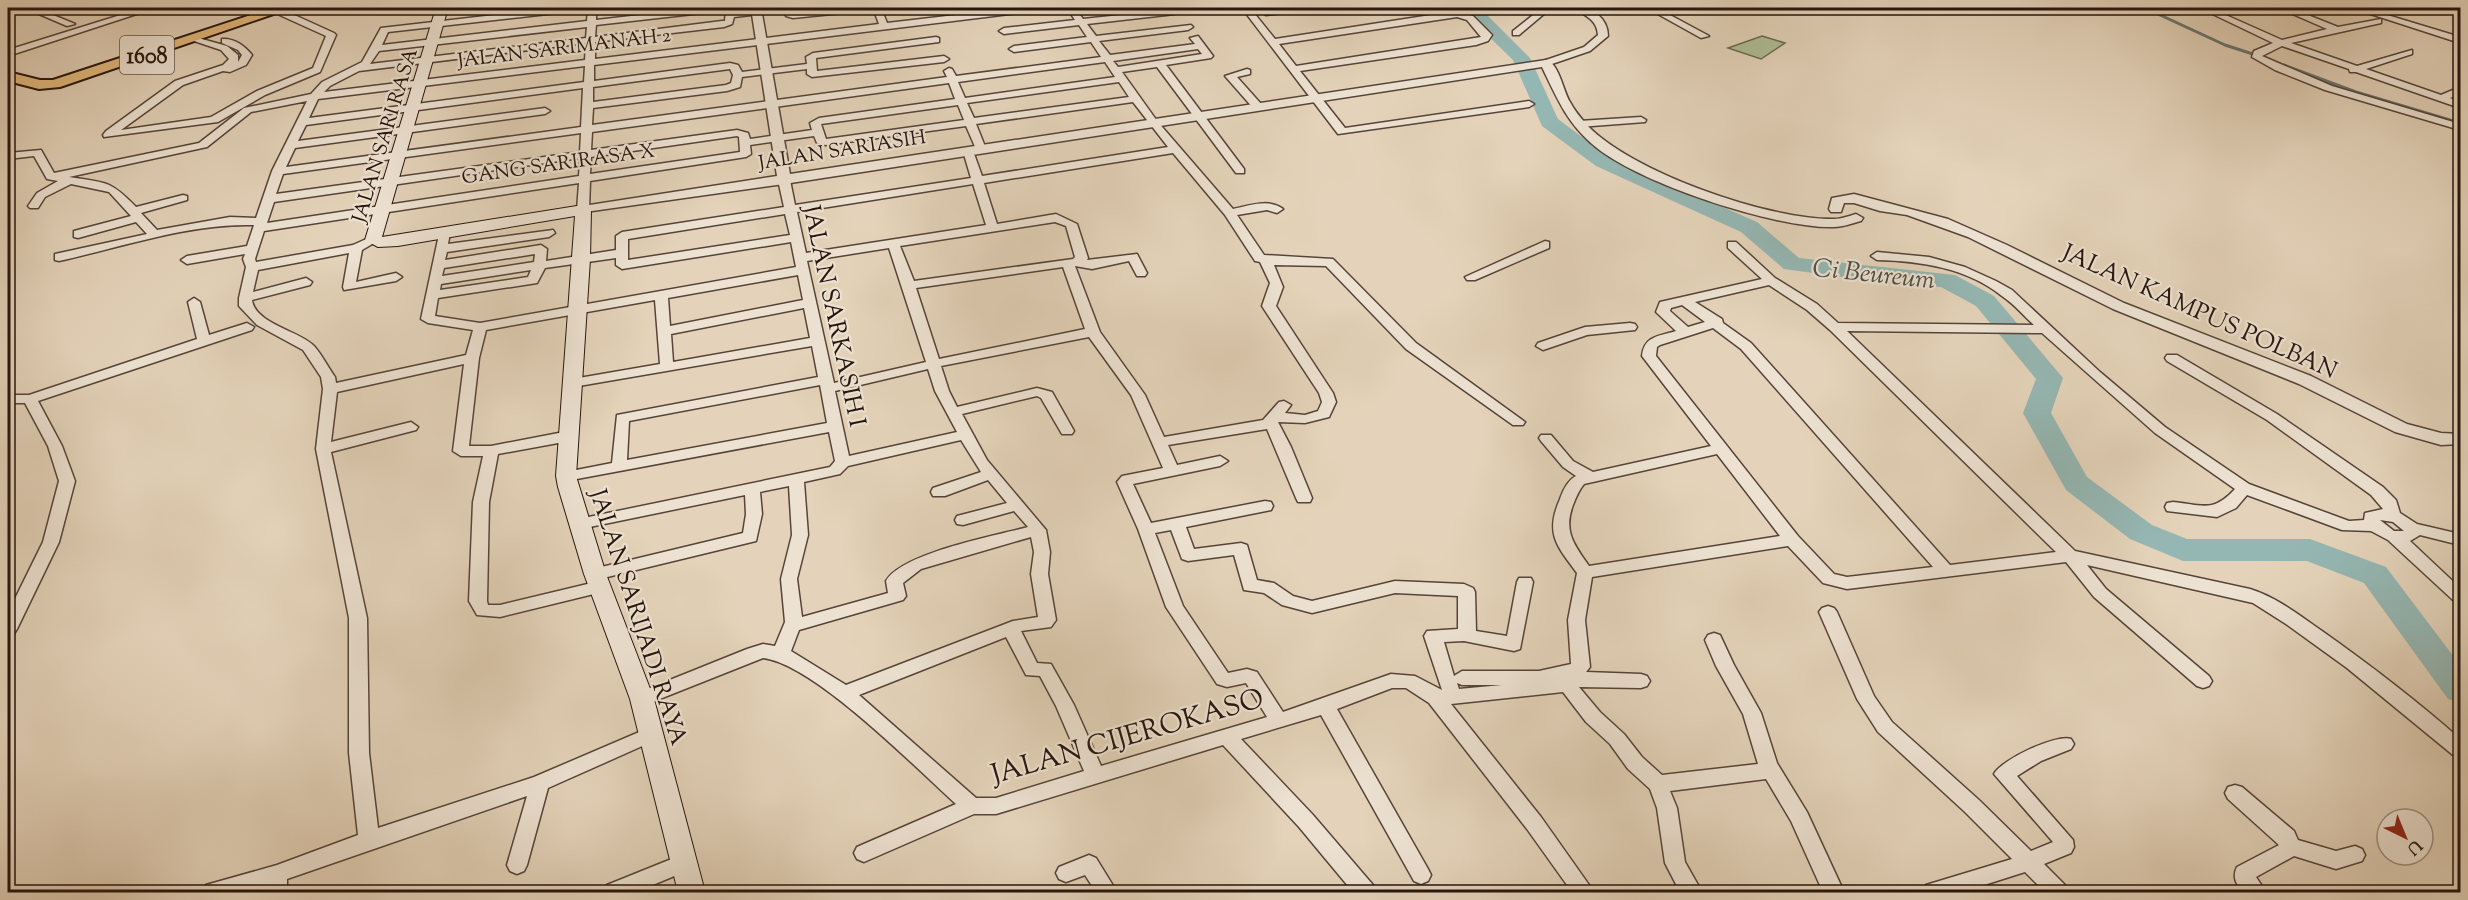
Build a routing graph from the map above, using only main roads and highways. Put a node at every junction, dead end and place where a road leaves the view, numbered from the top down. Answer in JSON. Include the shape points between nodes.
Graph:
{"nodes":[{"id":1,"x":442,"y":8,"type":"edge"},
{"id":2,"x":280,"y":9,"type":"edge"},
{"id":3,"x":8,"y":76,"type":"edge"},
{"id":4,"x":583,"y":210,"type":"joint"},
{"id":5,"x":365,"y":244,"type":"joint"},
{"id":6,"x":693,"y":892,"type":"edge"}],
"edges":[{"from":1,"to":5,"type":"main road","name":"JALAN SARI RASA","via":[[381,208]]},
{"from":2,"to":3,"type":"main road","number":"1608","via":[[55,84],[39,85]]},
{"from":4,"to":5,"type":"main road","name":"JALAN SARIASIH","via":[[443,241]]},
{"from":4,"to":6,"type":"main road","name":"JALAN SARIJADI RAYA","via":[[566,476],[571,501],[642,699]]}]}
